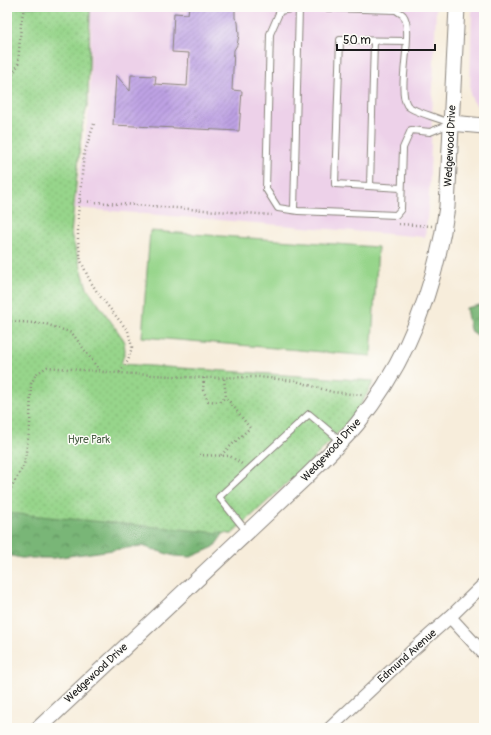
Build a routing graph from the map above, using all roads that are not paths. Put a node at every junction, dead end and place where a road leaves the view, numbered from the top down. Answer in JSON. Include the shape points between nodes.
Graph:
{"nodes":[{"id":1,"x":299,"y":7,"type":"edge"},
{"id":2,"x":457,"y":7,"type":"edge"},
{"id":3,"x":374,"y":41,"type":"junction"},
{"id":4,"x":406,"y":42,"type":"junction"},
{"id":5,"x":452,"y":123,"type":"junction"},
{"id":6,"x":484,"y":126,"type":"edge"},
{"id":7,"x":370,"y":186,"type":"junction"},
{"id":8,"x":401,"y":188,"type":"junction"},
{"id":9,"x":294,"y":210,"type":"junction"},
{"id":10,"x":341,"y":442,"type":"junction"},
{"id":11,"x":247,"y":532,"type":"junction"},
{"id":12,"x":484,"y":584,"type":"edge"},
{"id":13,"x":450,"y":617,"type":"junction"},
{"id":14,"x":484,"y":654,"type":"edge"},
{"id":15,"x":39,"y":728,"type":"edge"},
{"id":16,"x":330,"y":728,"type":"edge"}],
"edges":[{"from":1,"to":4,"type":"lane","via":[[396,10],[404,16],[407,27]]},
{"from":1,"to":9,"type":"lane"},
{"from":1,"to":9,"type":"lane","via":[[280,11],[270,34],[266,189],[278,208]]},
{"from":2,"to":5,"type":"street","name":"Wedgewood Drive"},
{"from":3,"to":4,"type":"lane"},
{"from":3,"to":7,"type":"lane"},
{"from":3,"to":7,"type":"lane","via":[[340,40],[335,184]]},
{"from":4,"to":5,"type":"lane","via":[[404,91],[407,105],[415,111]]},
{"from":5,"to":6,"type":"street"},
{"from":5,"to":8,"type":"lane","via":[[430,132],[411,130],[403,148]]},
{"from":5,"to":10,"type":"street","name":"Wedgewood Drive","via":[[444,227],[424,307],[402,355],[377,396]]},
{"from":7,"to":8,"type":"lane"},
{"from":8,"to":9,"type":"lane","via":[[400,209],[396,216]]},
{"from":10,"to":11,"type":"street","name":"Wedgewood Drive"},
{"from":10,"to":11,"type":"lane","via":[[309,414],[219,497]]},
{"from":11,"to":15,"type":"street","name":"Wedgewood Drive"},
{"from":12,"to":13,"type":"street","name":"Edmund Avenue"},
{"from":13,"to":14,"type":"street"},
{"from":13,"to":16,"type":"street","name":"Edmund Avenue"}]}
